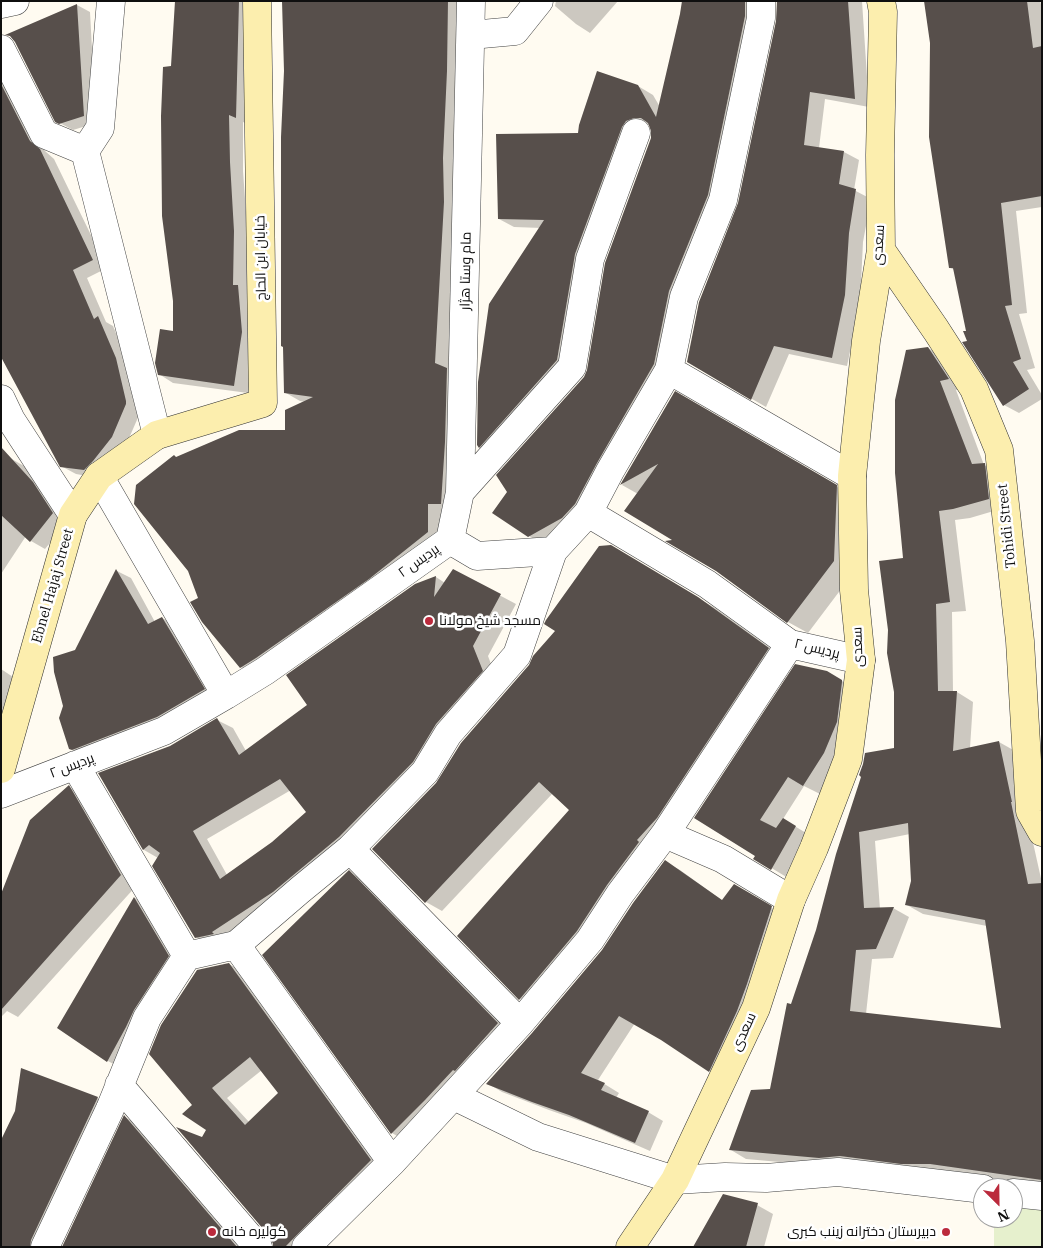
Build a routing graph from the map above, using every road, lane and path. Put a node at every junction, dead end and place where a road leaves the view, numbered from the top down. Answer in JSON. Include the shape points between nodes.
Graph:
{"nodes":[{"id":1,"x":15,"y":1,"type":"edge"},
{"id":2,"x":111,"y":1,"type":"edge"},
{"id":3,"x":257,"y":1,"type":"edge"},
{"id":4,"x":471,"y":1,"type":"edge"},
{"id":5,"x":539,"y":1,"type":"edge"},
{"id":6,"x":761,"y":1,"type":"edge"},
{"id":7,"x":882,"y":1,"type":"edge"},
{"id":8,"x":1,"y":4,"type":"edge"},
{"id":9,"x":471,"y":35,"type":"junction"},
{"id":10,"x":1,"y":49,"type":"edge"},
{"id":11,"x":636,"y":133,"type":"dead end"},
{"id":12,"x":85,"y":152,"type":"junction"},
{"id":13,"x":881,"y":250,"type":"junction"},
{"id":14,"x":669,"y":370,"type":"junction"},
{"id":15,"x":5,"y":417,"type":"edge"},
{"id":16,"x":157,"y":435,"type":"junction"},
{"id":17,"x":99,"y":476,"type":"junction"},
{"id":18,"x":852,"y":476,"type":"junction"},
{"id":19,"x":460,"y":492,"type":"junction"},
{"id":20,"x":588,"y":513,"type":"junction"},
{"id":21,"x":73,"y":515,"type":"junction"},
{"id":22,"x":450,"y":540,"type":"junction"},
{"id":23,"x":553,"y":551,"type":"junction"},
{"id":24,"x":790,"y":644,"type":"junction"},
{"id":25,"x":861,"y":660,"type":"junction"},
{"id":26,"x":226,"y":695,"type":"junction"},
{"id":27,"x":75,"y":765,"type":"junction"},
{"id":28,"x":1,"y":769,"type":"edge"},
{"id":29,"x":1,"y":794,"type":"edge"},
{"id":30,"x":1042,"y":832,"type":"edge"},
{"id":31,"x":665,"y":834,"type":"junction"},
{"id":32,"x":350,"y":849,"type":"junction"},
{"id":33,"x":791,"y":900,"type":"junction"},
{"id":34,"x":236,"y":945,"type":"junction"},
{"id":35,"x":188,"y":956,"type":"junction"},
{"id":36,"x":520,"y":1024,"type":"junction"},
{"id":37,"x":119,"y":1086,"type":"junction"},
{"id":38,"x":454,"y":1096,"type":"junction"},
{"id":39,"x":392,"y":1162,"type":"junction"},
{"id":40,"x":675,"y":1180,"type":"junction"},
{"id":41,"x":973,"y":1188,"type":"edge"},
{"id":42,"x":1023,"y":1194,"type":"edge"},
{"id":43,"x":1042,"y":1196,"type":"edge"},
{"id":44,"x":45,"y":1247,"type":"edge"},
{"id":45,"x":258,"y":1247,"type":"edge"},
{"id":46,"x":306,"y":1247,"type":"edge"},
{"id":47,"x":630,"y":1247,"type":"edge"}],
"edges":[{"from":1,"to":8,"type":"street"},
{"from":2,"to":12,"type":"street","via":[[100,128]]},
{"from":3,"to":16,"type":"street","name":"خیابان ابن الحاج","via":[[263,403]]},
{"from":4,"to":9,"type":"street","name":"مام وستا هژار"},
{"from":5,"to":9,"type":"street","via":[[515,31]]},
{"from":6,"to":14,"type":"street","via":[[723,200],[684,297]]},
{"from":7,"to":13,"type":"street","name":"سعدی"},
{"from":9,"to":19,"type":"street","name":"مام وستا هژار"},
{"from":10,"to":12,"type":"street","via":[[44,134]]},
{"from":11,"to":19,"type":"street","via":[[590,260],[572,367]]},
{"from":12,"to":16,"type":"street"},
{"from":13,"to":18,"type":"street","name":"سعدی","via":[[866,341]]},
{"from":13,"to":30,"type":"street","name":"Tohidi Street","via":[[974,389],[999,450],[1020,641],[1030,811]]},
{"from":14,"to":18,"type":"street"},
{"from":14,"to":20,"type":"street"},
{"from":15,"to":21,"type":"street"},
{"from":16,"to":17,"type":"street","name":"Ebnel Hajaj Street"},
{"from":17,"to":21,"type":"street","name":"Ebnel Hajaj Street"},
{"from":17,"to":26,"type":"street"},
{"from":18,"to":25,"type":"street","name":"سعدی","via":[[854,590]]},
{"from":19,"to":22,"type":"street","name":"مام وستا هژار"},
{"from":20,"to":23,"type":"street"},
{"from":20,"to":24,"type":"street","name":"پردیس ۲","via":[[707,584]]},
{"from":21,"to":28,"type":"street","name":"Ebnel Hajaj Street"},
{"from":22,"to":23,"type":"street","name":"پردیس ۲","via":[[477,556]]},
{"from":22,"to":26,"type":"street","name":"پردیس ۲"},
{"from":23,"to":32,"type":"street","via":[[517,654],[448,734],[425,772]]},
{"from":24,"to":25,"type":"street","name":"پردیس ۲"},
{"from":24,"to":31,"type":"street"},
{"from":25,"to":33,"type":"street","name":"سعدی","via":[[848,759]]},
{"from":26,"to":27,"type":"street","name":"پردیس ۲","via":[[164,730]]},
{"from":27,"to":29,"type":"street","name":"پردیس ۲"},
{"from":27,"to":35,"type":"street"},
{"from":31,"to":33,"type":"street","via":[[722,859]]},
{"from":31,"to":36,"type":"street","via":[[590,940]]},
{"from":32,"to":34,"type":"street"},
{"from":32,"to":36,"type":"street"},
{"from":33,"to":40,"type":"street","name":"سعدی","via":[[756,1008]]},
{"from":34,"to":35,"type":"street"},
{"from":34,"to":39,"type":"street"},
{"from":35,"to":37,"type":"street","via":[[147,1018]]},
{"from":36,"to":38,"type":"street"},
{"from":37,"to":44,"type":"street"},
{"from":37,"to":45,"type":"street"},
{"from":38,"to":39,"type":"street"},
{"from":38,"to":40,"type":"street","via":[[538,1137]]},
{"from":39,"to":46,"type":"street"},
{"from":40,"to":41,"type":"street","via":[[838,1172]]},
{"from":40,"to":47,"type":"street","name":"سعدی"},
{"from":42,"to":43,"type":"street"}]}
